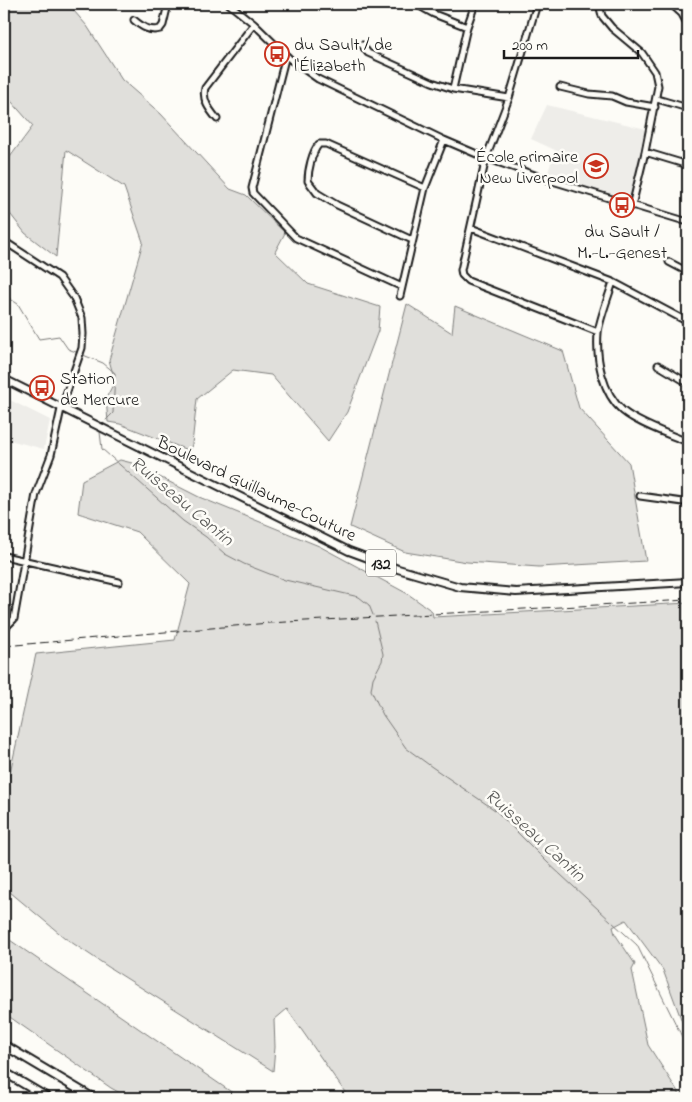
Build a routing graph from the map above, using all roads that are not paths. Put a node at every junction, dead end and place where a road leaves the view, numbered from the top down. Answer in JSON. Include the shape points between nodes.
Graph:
{"nodes":[{"id":1,"x":168,"y":4,"type":"edge"},
{"id":2,"x":229,"y":4,"type":"edge"},
{"id":3,"x":416,"y":4,"type":"edge"},
{"id":4,"x":475,"y":4,"type":"edge"},
{"id":5,"x":537,"y":4,"type":"edge"},
{"id":6,"x":599,"y":4,"type":"edge"},
{"id":7,"x":671,"y":4,"type":"edge"},
{"id":8,"x":134,"y":20,"type":"dead end"},
{"id":9,"x":254,"y":24,"type":"junction"},
{"id":10,"x":688,"y":26,"type":"edge"},
{"id":11,"x":467,"y":27,"type":"junction"},
{"id":12,"x":362,"y":45,"type":"dead end"},
{"id":13,"x":286,"y":55,"type":"junction"},
{"id":14,"x":560,"y":87,"type":"dead end"},
{"id":15,"x":453,"y":89,"type":"junction"},
{"id":16,"x":509,"y":98,"type":"junction"},
{"id":17,"x":657,"y":99,"type":"junction"},
{"id":18,"x":655,"y":107,"type":"junction"},
{"id":19,"x":688,"y":108,"type":"edge"},
{"id":20,"x":217,"y":119,"type":"dead end"},
{"id":21,"x":444,"y":140,"type":"junction"},
{"id":22,"x":646,"y":152,"type":"junction"},
{"id":23,"x":486,"y":158,"type":"junction"},
{"id":24,"x":688,"y":165,"type":"edge"},
{"id":25,"x":425,"y":188,"type":"junction"},
{"id":26,"x":632,"y":206,"type":"junction"},
{"id":27,"x":688,"y":222,"type":"edge"},
{"id":28,"x":472,"y":228,"type":"junction"},
{"id":29,"x":412,"y":240,"type":"junction"},
{"id":30,"x":4,"y":241,"type":"edge"},
{"id":31,"x":669,"y":262,"type":"dead end"},
{"id":32,"x":688,"y":272,"type":"edge"},
{"id":33,"x":613,"y":282,"type":"junction"},
{"id":34,"x":402,"y":287,"type":"junction"},
{"id":35,"x":400,"y":296,"type":"dead end"},
{"id":36,"x":688,"y":322,"type":"edge"},
{"id":37,"x":598,"y":332,"type":"junction"},
{"id":38,"x":658,"y":365,"type":"dead end"},
{"id":39,"x":4,"y":379,"type":"edge"},
{"id":40,"x":688,"y":384,"type":"edge"},
{"id":41,"x":61,"y":409,"type":"junction"},
{"id":42,"x":688,"y":442,"type":"edge"},
{"id":43,"x":640,"y":496,"type":"dead end"},
{"id":44,"x":688,"y":498,"type":"edge"},
{"id":45,"x":4,"y":556,"type":"edge"},
{"id":46,"x":24,"y":561,"type":"junction"},
{"id":47,"x":119,"y":582,"type":"dead end"},
{"id":48,"x":688,"y":582,"type":"edge"},
{"id":49,"x":5,"y":628,"type":"dead end"},
{"id":50,"x":4,"y":1045,"type":"edge"},
{"id":51,"x":4,"y":1072,"type":"edge"},
{"id":52,"x":48,"y":1098,"type":"edge"},
{"id":53,"x":93,"y":1098,"type":"edge"}],
"edges":[{"from":1,"to":8,"type":"street","via":[[160,29],[146,28]]},
{"from":2,"to":9,"type":"street"},
{"from":3,"to":11,"type":"street"},
{"from":4,"to":11,"type":"street"},
{"from":5,"to":16,"type":"street"},
{"from":6,"to":17,"type":"street","via":[[602,16],[642,53],[655,72]]},
{"from":7,"to":10,"type":"street","via":[[682,14]]},
{"from":9,"to":13,"type":"street"},
{"from":9,"to":20,"type":"street","via":[[205,88],[203,95]]},
{"from":11,"to":15,"type":"street"},
{"from":12,"to":15,"type":"street","via":[[368,53],[410,74]]},
{"from":13,"to":21,"type":"street","via":[[318,79]]},
{"from":13,"to":34,"type":"street","via":[[253,193],[296,238]]},
{"from":14,"to":18,"type":"street"},
{"from":15,"to":16,"type":"street"},
{"from":16,"to":23,"type":"street"},
{"from":17,"to":18,"type":"street"},
{"from":17,"to":19,"type":"street"},
{"from":18,"to":22,"type":"street"},
{"from":21,"to":23,"type":"street"},
{"from":21,"to":25,"type":"street"},
{"from":22,"to":24,"type":"street"},
{"from":22,"to":26,"type":"street"},
{"from":23,"to":26,"type":"street"},
{"from":23,"to":28,"type":"street"},
{"from":25,"to":29,"type":"street"},
{"from":25,"to":29,"type":"street","via":[[326,144],[316,147],[308,173],[308,181],[317,193]]},
{"from":26,"to":27,"type":"street"},
{"from":28,"to":33,"type":"street"},
{"from":28,"to":37,"type":"street","via":[[462,270],[468,281]]},
{"from":29,"to":34,"type":"street"},
{"from":30,"to":41,"type":"street","via":[[59,277],[74,298],[82,318],[82,348]]},
{"from":31,"to":32,"type":"street"},
{"from":33,"to":36,"type":"street"},
{"from":33,"to":37,"type":"street"},
{"from":34,"to":35,"type":"street"},
{"from":37,"to":42,"type":"street","via":[[598,358],[613,401],[634,419]]},
{"from":38,"to":40,"type":"street"},
{"from":39,"to":41,"type":"main road","name":"Boulevard Guillaume-Couture","number":"132"},
{"from":41,"to":46,"type":"street","via":[[51,455],[36,494]]},
{"from":41,"to":48,"type":"main road","name":"Boulevard Guillaume-Couture","number":"132","via":[[350,550],[443,582],[516,592]]},
{"from":43,"to":44,"type":"street","via":[[683,502]]},
{"from":45,"to":46,"type":"street"},
{"from":46,"to":47,"type":"street"},
{"from":46,"to":49,"type":"street","via":[[14,619]]},
{"from":50,"to":53,"type":"highway"},
{"from":51,"to":52,"type":"highway"}]}
